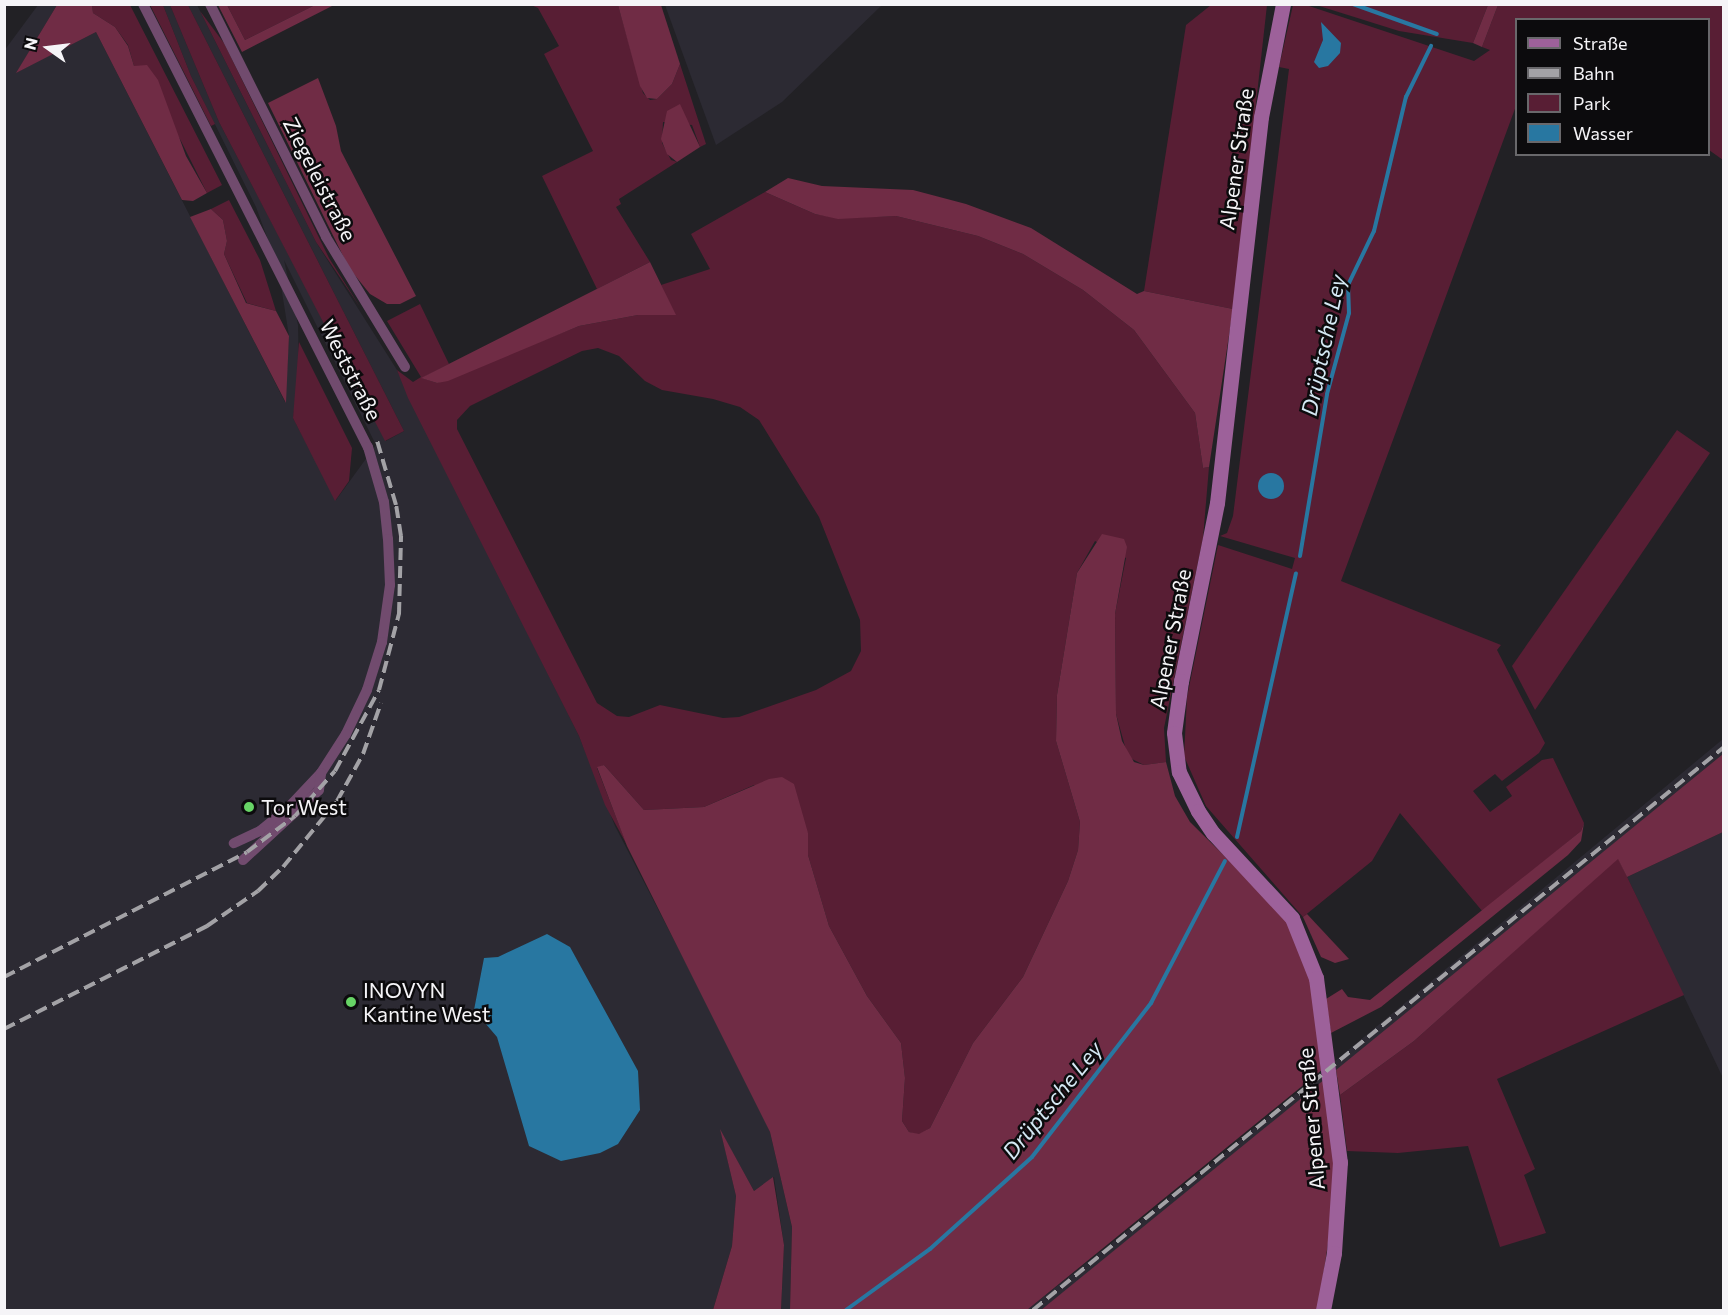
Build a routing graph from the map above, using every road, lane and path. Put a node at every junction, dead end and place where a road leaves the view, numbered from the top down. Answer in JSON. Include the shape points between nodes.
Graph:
{"nodes":[{"id":1,"x":143,"y":4,"type":"edge"},
{"id":2,"x":210,"y":4,"type":"edge"},
{"id":3,"x":1282,"y":4,"type":"edge"},
{"id":4,"x":405,"y":367,"type":"dead end"},
{"id":5,"x":321,"y":773,"type":"junction"},
{"id":6,"x":234,"y":843,"type":"dead end"},
{"id":7,"x":243,"y":861,"type":"dead end"},
{"id":8,"x":1323,"y":1311,"type":"edge"}],
"edges":[{"from":1,"to":5,"type":"street","name":"Weststraße","via":[[368,447],[384,502],[390,585],[382,642],[367,690]]},
{"from":2,"to":4,"type":"street","name":"Ziegeleistraße","via":[[326,237]]},
{"from":3,"to":8,"type":"street","name":"Alpener Straße","via":[[1261,117],[1217,503],[1174,733],[1179,772],[1198,812],[1292,918],[1316,978],[1340,1162],[1335,1242]]},
{"from":5,"to":6,"type":"street","name":"Weststraße","via":[[260,831]]},
{"from":5,"to":7,"type":"street","name":"Weststraße","via":[[319,790]]}]}
